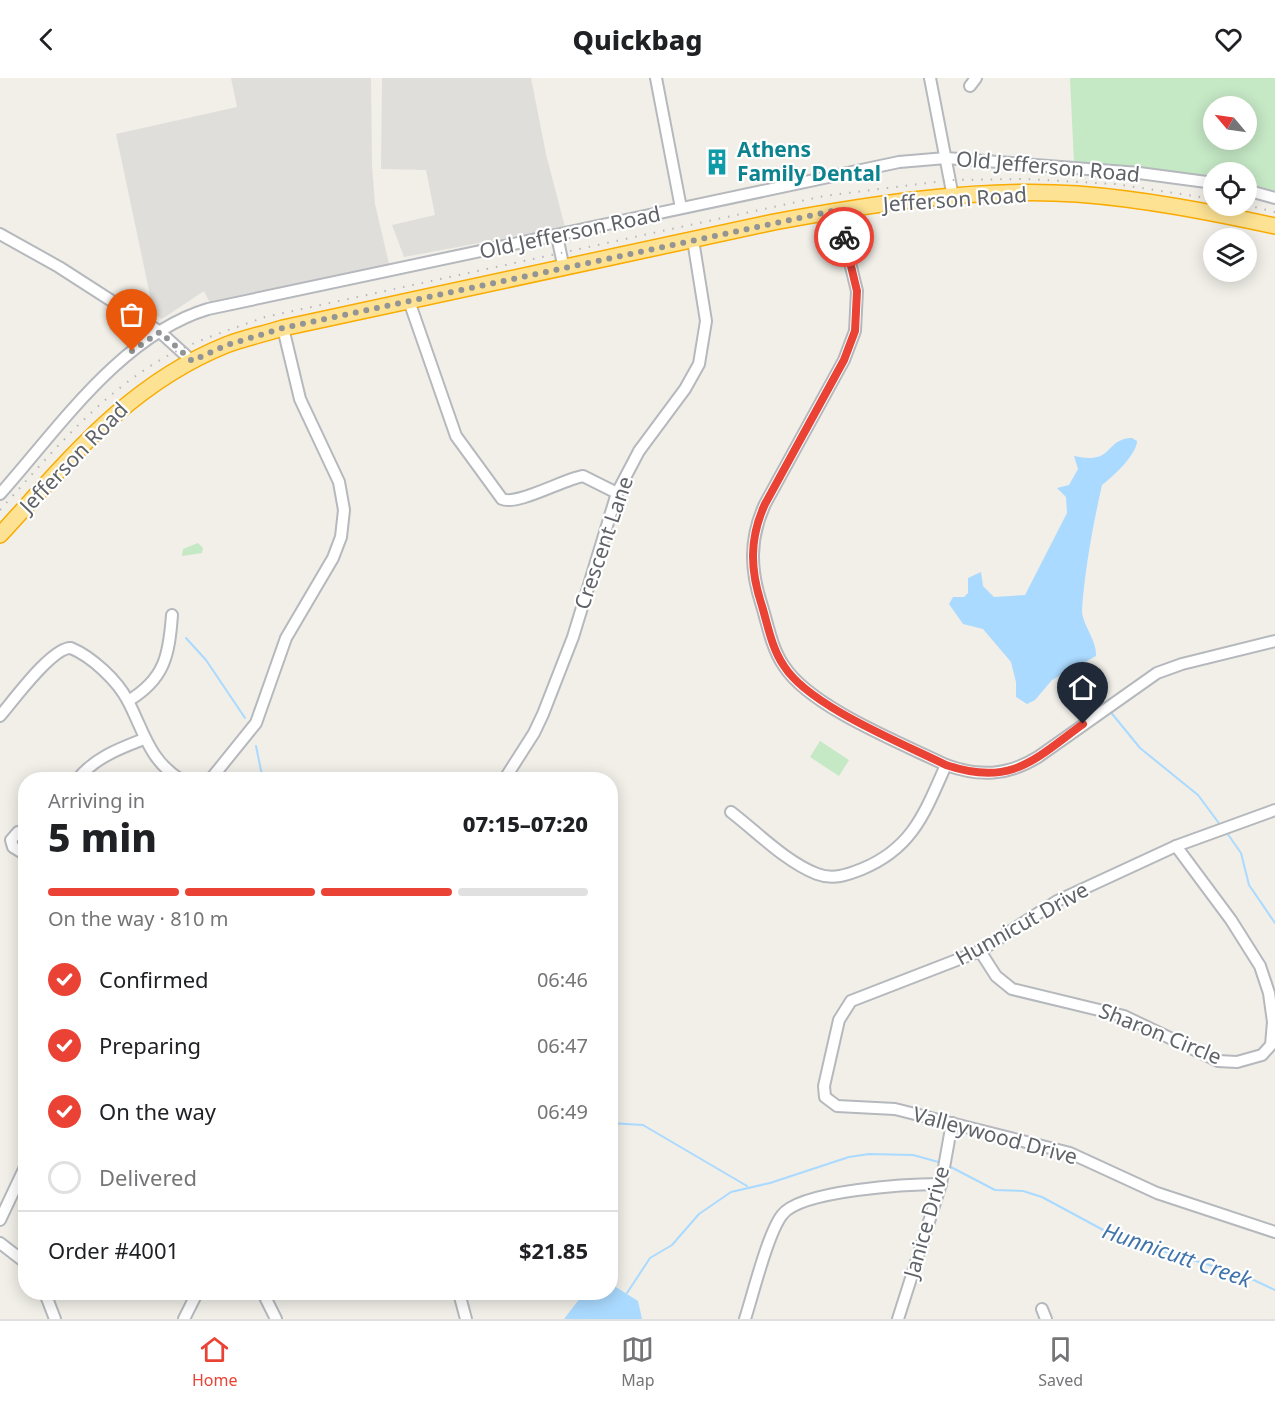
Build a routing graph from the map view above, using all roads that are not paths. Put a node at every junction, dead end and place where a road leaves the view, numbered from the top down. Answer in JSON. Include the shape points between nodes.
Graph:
{"nodes":[{"id":1,"x":656,"y":78,"type":"edge"},
{"id":2,"x":930,"y":78,"type":"edge"},
{"id":3,"x":946,"y":158,"type":"junction"},
{"id":4,"x":1203,"y":182,"type":"edge"},
{"id":5,"x":1257,"y":193,"type":"edge"},
{"id":6,"x":953,"y":197,"type":"junction"},
{"id":7,"x":1275,"y":198,"type":"edge"},
{"id":8,"x":681,"y":208,"type":"junction"},
{"id":9,"x":837,"y":210,"type":"junction"},
{"id":10,"x":1275,"y":226,"type":"edge"},
{"id":11,"x":0,"y":234,"type":"edge"},
{"id":12,"x":557,"y":237,"type":"junction"},
{"id":13,"x":693,"y":240,"type":"junction"},
{"id":14,"x":564,"y":268,"type":"junction"},
{"id":15,"x":409,"y":301,"type":"junction"},
{"id":16,"x":283,"y":328,"type":"junction"},
{"id":17,"x":160,"y":332,"type":"junction"},
{"id":18,"x":192,"y":361,"type":"junction"},
{"id":19,"x":617,"y":493,"type":"junction"},
{"id":20,"x":0,"y":494,"type":"edge"},
{"id":21,"x":0,"y":535,"type":"edge"},
{"id":22,"x":172,"y":615,"type":"dead end"},
{"id":23,"x":1275,"y":641,"type":"edge"},
{"id":24,"x":128,"y":701,"type":"junction"},
{"id":25,"x":0,"y":716,"type":"edge"},
{"id":26,"x":144,"y":739,"type":"junction"},
{"id":27,"x":946,"y":765,"type":"junction"},
{"id":28,"x":84,"y":772,"type":"edge"},
{"id":29,"x":170,"y":772,"type":"edge"},
{"id":30,"x":216,"y":772,"type":"edge"},
{"id":31,"x":509,"y":772,"type":"edge"},
{"id":32,"x":1275,"y":810,"type":"edge"},
{"id":33,"x":731,"y":812,"type":"dead end"},
{"id":34,"x":18,"y":832,"type":"edge"},
{"id":35,"x":1176,"y":846,"type":"junction"},
{"id":36,"x":18,"y":850,"type":"edge"},
{"id":37,"x":980,"y":951,"type":"junction"},
{"id":38,"x":1272,"y":1052,"type":"edge"},
{"id":39,"x":824,"y":1086,"type":"joint"},
{"id":40,"x":952,"y":1123,"type":"junction"},
{"id":41,"x":18,"y":1182,"type":"edge"},
{"id":42,"x":941,"y":1184,"type":"junction"},
{"id":43,"x":0,"y":1220,"type":"edge"},
{"id":44,"x":1275,"y":1232,"type":"edge"},
{"id":45,"x":0,"y":1243,"type":"edge"},
{"id":46,"x":18,"y":1257,"type":"edge"},
{"id":47,"x":48,"y":1300,"type":"edge"},
{"id":48,"x":194,"y":1300,"type":"edge"},
{"id":49,"x":266,"y":1300,"type":"edge"},
{"id":50,"x":461,"y":1300,"type":"edge"},
{"id":51,"x":55,"y":1319,"type":"edge"},
{"id":52,"x":184,"y":1319,"type":"edge"},
{"id":53,"x":276,"y":1319,"type":"edge"},
{"id":54,"x":466,"y":1319,"type":"edge"},
{"id":55,"x":745,"y":1319,"type":"edge"},
{"id":56,"x":898,"y":1319,"type":"edge"}],
"edges":[{"from":1,"to":8,"type":"street"},
{"from":2,"to":3,"type":"street"},
{"from":3,"to":4,"type":"street","name":"Old Jefferson Road"},
{"from":3,"to":6,"type":"street"},
{"from":3,"to":8,"type":"street","name":"Old Jefferson Road","via":[[877,165]]},
{"from":5,"to":7,"type":"street"},
{"from":6,"to":9,"type":"highway","name":"Jefferson Road"},
{"from":6,"to":10,"type":"highway","name":"Jefferson Road","via":[[1076,194],[1203,211]]},
{"from":8,"to":12,"type":"street","name":"Old Jefferson Road"},
{"from":9,"to":13,"type":"highway","name":"Jefferson Road"},
{"from":9,"to":27,"type":"street","via":[[857,291],[855,331],[844,360],[758,520],[752,546],[753,577],[774,647],[798,685],[820,702]]},
{"from":11,"to":17,"type":"street"},
{"from":12,"to":14,"type":"street"},
{"from":12,"to":17,"type":"street","name":"Old Jefferson Road","via":[[218,307],[188,316]]},
{"from":13,"to":14,"type":"highway","name":"Jefferson Road"},
{"from":13,"to":19,"type":"street","name":"Crescent Lane","via":[[706,321],[699,364],[639,451]]},
{"from":14,"to":15,"type":"highway","name":"Jefferson Road"},
{"from":15,"to":16,"type":"highway","name":"Jefferson Road"},
{"from":15,"to":19,"type":"street","via":[[456,436],[502,499],[514,501],[583,476]]},
{"from":16,"to":18,"type":"highway","name":"Jefferson Road","via":[[227,345]]},
{"from":16,"to":30,"type":"street","via":[[300,399],[339,482],[344,510],[341,537],[282,647],[256,723]]},
{"from":17,"to":18,"type":"street"},
{"from":17,"to":20,"type":"street","name":"Old Jefferson Road","via":[[137,347],[104,378]]},
{"from":18,"to":21,"type":"highway","name":"Jefferson Road","via":[[113,413]]},
{"from":19,"to":31,"type":"street","name":"Crescent Lane","via":[[573,638],[548,704]]},
{"from":22,"to":24,"type":"street","via":[[170,646],[160,670],[148,686]]},
{"from":23,"to":27,"type":"street","via":[[1157,673],[1024,766],[980,774]]},
{"from":24,"to":25,"type":"street","via":[[108,675],[67,647],[46,663]]},
{"from":24,"to":26,"type":"street"},
{"from":26,"to":28,"type":"street","via":[[108,753]]},
{"from":26,"to":29,"type":"street","via":[[159,764]]},
{"from":27,"to":33,"type":"street","via":[[908,839],[878,863],[839,877],[807,869]]},
{"from":32,"to":35,"type":"street","name":"Hunnicut Drive"},
{"from":34,"to":36,"type":"street","via":[[11,840]]},
{"from":35,"to":37,"type":"street","name":"Hunnicut Drive","via":[[1057,901]]},
{"from":35,"to":38,"type":"street","name":"Sharon Circle","via":[[1260,966],[1269,993]]},
{"from":37,"to":38,"type":"street","name":"Sharon Circle","via":[[996,976],[1012,989],[1124,1016],[1208,1057],[1237,1062]]},
{"from":37,"to":39,"type":"street","name":"Hunnicut Drive","via":[[851,1001],[839,1020]]},
{"from":39,"to":40,"type":"street","name":"Valleywood Drive","via":[[825,1097],[837,1106],[895,1109]]},
{"from":40,"to":42,"type":"street","name":"Janice Drive"},
{"from":40,"to":44,"type":"street","name":"Valleywood Drive","via":[[1079,1156],[1157,1193]]},
{"from":41,"to":43,"type":"street"},
{"from":42,"to":55,"type":"street","via":[[891,1184],[803,1201],[788,1208],[777,1222]]},
{"from":42,"to":56,"type":"street","name":"Janice Drive"},
{"from":45,"to":46,"type":"street"},
{"from":47,"to":51,"type":"street"},
{"from":48,"to":52,"type":"street"},
{"from":49,"to":53,"type":"street"},
{"from":50,"to":54,"type":"street"}]}
